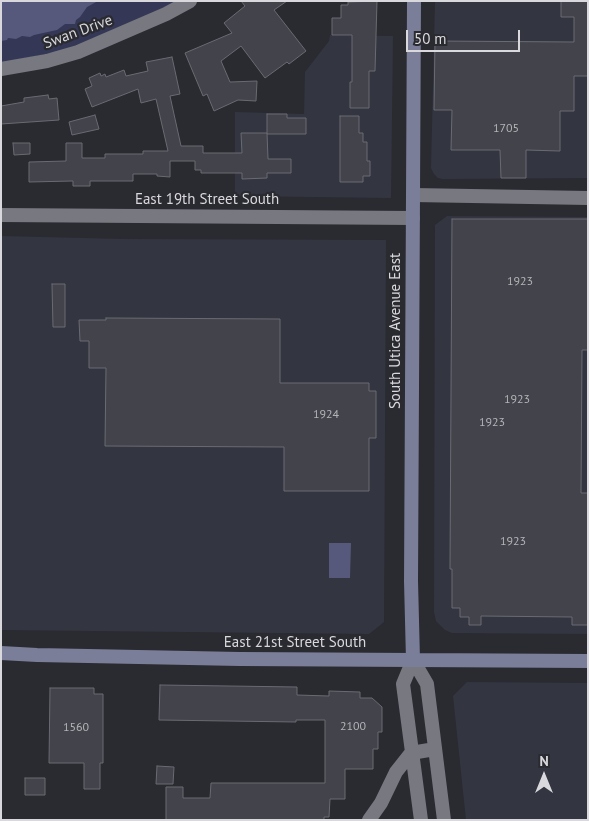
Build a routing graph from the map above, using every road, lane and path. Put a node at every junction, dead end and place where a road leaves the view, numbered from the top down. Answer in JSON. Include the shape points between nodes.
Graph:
{"nodes":[{"id":1,"x":190,"y":1,"type":"edge"},
{"id":2,"x":414,"y":1,"type":"edge"},
{"id":3,"x":1,"y":69,"type":"edge"},
{"id":4,"x":412,"y":195,"type":"junction"},
{"id":5,"x":588,"y":198,"type":"edge"},
{"id":6,"x":1,"y":215,"type":"edge"},
{"id":7,"x":413,"y":218,"type":"junction"},
{"id":8,"x":1,"y":653,"type":"edge"},
{"id":9,"x":413,"y":660,"type":"junction"},
{"id":10,"x":588,"y":662,"type":"edge"},
{"id":11,"x":435,"y":749,"type":"junction"},
{"id":12,"x":412,"y":753,"type":"junction"},
{"id":13,"x":369,"y":820,"type":"edge"},
{"id":14,"x":421,"y":820,"type":"edge"},
{"id":15,"x":444,"y":820,"type":"edge"}],
"edges":[{"from":1,"to":3,"type":"street","name":"Swan Drive","via":[[78,52]]},
{"from":2,"to":4,"type":"main road","name":"South Utica Avenue East"},
{"from":4,"to":5,"type":"street"},
{"from":4,"to":7,"type":"main road","name":"South Utica Avenue East"},
{"from":6,"to":7,"type":"street","name":"East 19th Street South"},
{"from":7,"to":9,"type":"main road","name":"South Utica Avenue East"},
{"from":8,"to":9,"type":"main road","name":"East 21st Street South"},
{"from":9,"to":10,"type":"main road","name":"East 21st Street South"},
{"from":9,"to":11,"type":"street","name":"South Utica Avenue East","via":[[427,684]]},
{"from":9,"to":12,"type":"street","name":"South Utica Avenue East","via":[[403,684]]},
{"from":11,"to":12,"type":"street"},
{"from":11,"to":15,"type":"street","name":"South Utica Avenue East"},
{"from":12,"to":13,"type":"street","via":[[396,772]]},
{"from":12,"to":14,"type":"street","name":"South Utica Avenue East"}]}
